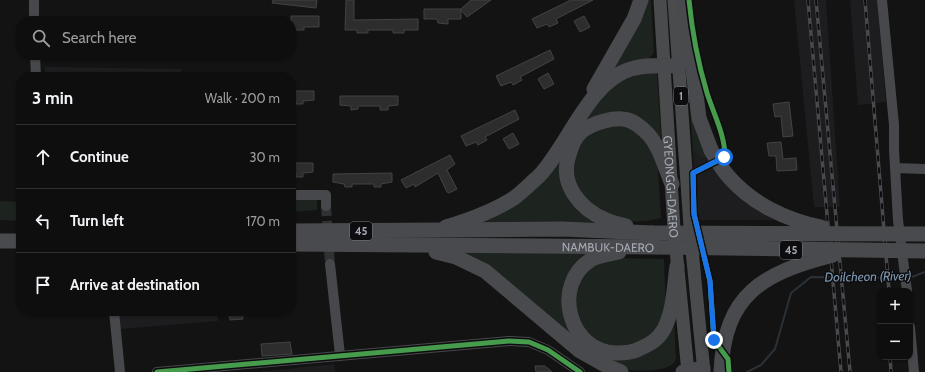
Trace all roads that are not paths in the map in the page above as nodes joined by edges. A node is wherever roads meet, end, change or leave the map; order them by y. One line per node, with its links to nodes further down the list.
1 (34, 0): 7 (street)
2 (641, 0): 11 (highway)
3 (660, 0): 9 (main road, GYEONGGI-DAERO / 1)
4 (674, 0): 9 (main road, GYEONGGI-DAERO / 1)
5 (684, 0): 22 (highway, bridge)
6 (882, 0): 12 (street)
7 (34, 16)
8 (35, 60): 10 (street)
9 (672, 66): 11 (highway); 14 (main road, GYEONGGI-DAERO / 1); 38 (main road, GYEONGGI-DAERO / 1)
10 (36, 72)
11 (573, 127): 20 (highway)
12 (895, 168): 13 (street); 33 (street)
13 (925, 169)
14 (672, 184): 21 (highway); 32 (main road, GYEONGGI-DAERO / 1)
15 (296, 195): 16 (street)
16 (326, 206)
17 (0, 231): 18 (highway)
18 (16, 231)
19 (296, 231): 20 (highway, NAMBUK-DAERO / 45)
20 (432, 231): 21 (highway, NAMBUK-DAERO / 45)
21 (652, 233): 22 (highway, NAMBUK-DAERO / 45, bridge)
22 (852, 233): 23 (highway, NAMBUK-DAERO / 45, bridge)
23 (925, 234)
24 (0, 241): 25 (highway)
25 (16, 241)
26 (296, 244): 27 (highway, NAMBUK-DAERO / 45)
27 (409, 246): 28 (highway, NAMBUK-DAERO / 45); 35 (highway)
28 (657, 247): 30 (highway, NAMBUK-DAERO / 45, bridge); 32 (highway)
29 (925, 250): 30 (highway, NAMBUK-DAERO / 45, bridge)
30 (852, 251): 46 (highway, bridge)
31 (330, 264): 36 (street)
32 (677, 266): 45 (main road, GYEONGGI-DAERO / 1)
33 (907, 288)
34 (114, 316): 39 (street)
35 (580, 351): 42 (highway); 43 (highway)
36 (340, 355): 40 (street); 41 (street)
37 (913, 360): 47 (street)
38 (704, 370): 45 (highway)
39 (120, 372)
40 (157, 372)
41 (580, 372)
42 (600, 372)
43 (622, 372)
44 (683, 372): 45 (highway)
45 (688, 372)
46 (721, 372)
47 (914, 372)

